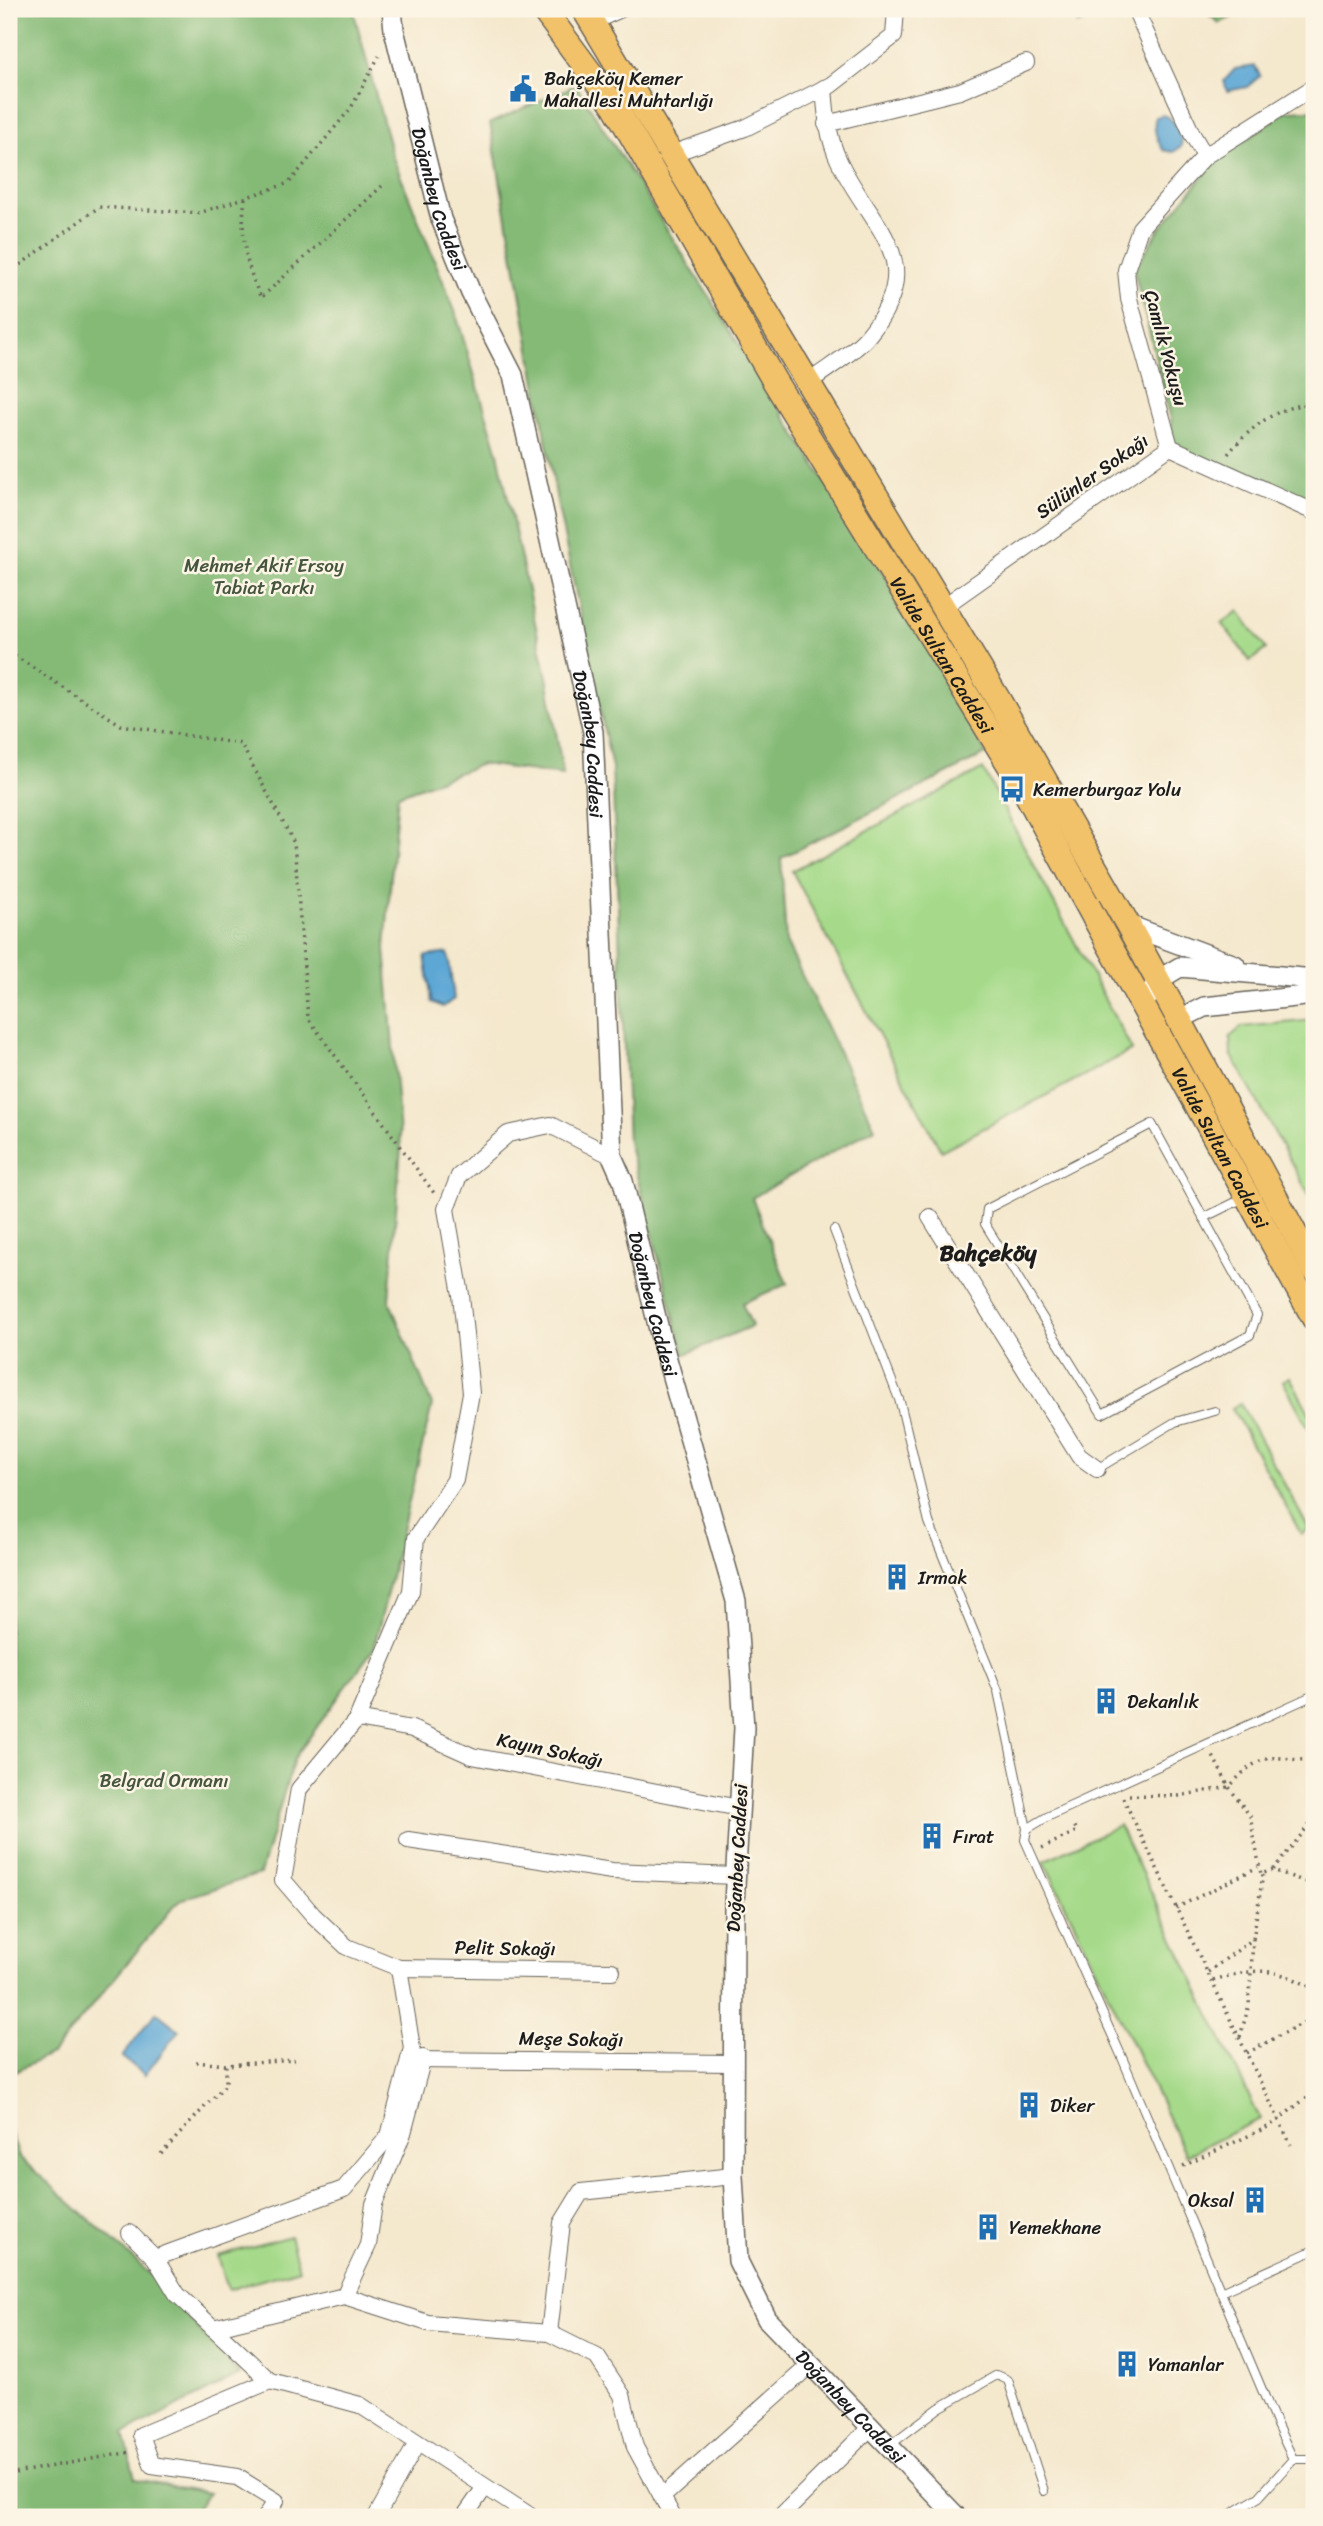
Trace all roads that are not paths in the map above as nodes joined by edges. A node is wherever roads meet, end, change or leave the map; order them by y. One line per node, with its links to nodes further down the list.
1 (392, 9): 8 (street, Doğanbey Caddesi)
2 (404, 9): 8 (street)
3 (543, 9): 24 (main road, Valide Sultan Caddesi)
4 (621, 9): 7 (street)
5 (895, 9): 11 (street)
6 (1135, 9): 14 (street)
7 (588, 15): 13 (main road, Valide Sultan Caddesi)
8 (394, 30): 26 (street, Doğanbey Caddesi)
9 (1026, 63): 12 (street)
10 (1314, 86): 14 (street, Çamlık Yokuşu)
11 (824, 89): 12 (street); 13 (street)
12 (827, 124): 15 (street)
13 (671, 154): 15 (main road, Valide Sultan Caddesi)
14 (1206, 156): 16 (street, Çamlık Yokuşu)
15 (808, 383): 18 (main road, Valide Sultan Caddesi)
16 (1170, 447): 17 (street, Sülünler Sokağı); 18 (street, Sülünler Sokağı)
17 (1314, 512)
18 (943, 607): 19 (main road, Valide Sultan Caddesi)
19 (1128, 925): 20 (street); 22 (main road, Valide Sultan Caddesi)
20 (1252, 971): 21 (street); 22 (street)
21 (1314, 979)
22 (1158, 980): 24 (street); 25 (main road, Valide Sultan Caddesi)
23 (1314, 995): 25 (street)
24 (1143, 1005): 27 (main road, Valide Sultan Caddesi)
25 (1178, 1020): 31 (main road, Valide Sultan Caddesi)
26 (612, 1156): 36 (street); 37 (street, Doğanbey Caddesi)
27 (1247, 1196): 29 (lane); 32 (main road, Valide Sultan Caddesi)
28 (930, 1217): 34 (street)
29 (1203, 1218): 29 (lane)
30 (834, 1230): 38 (lane)
31 (1314, 1269)
32 (1314, 1318)
33 (1215, 1411): 34 (lane)
34 (1097, 1469)
35 (1314, 1695): 38 (lane)
36 (357, 1719): 37 (street, Kayın Sokağı); 41 (street)
37 (739, 1808): 40 (street, Doğanbey Caddesi)
38 (1027, 1829): 49 (lane)
39 (408, 1840): 40 (street)
40 (735, 1876): 44 (street, Doğanbey Caddesi)
41 (398, 1968): 42 (street, Pelit Sokağı); 43 (street)
42 (612, 1971)
43 (416, 2059): 44 (street, Meşe Sokağı); 48 (street); 50 (street)
44 (733, 2063): 45 (street, Doğanbey Caddesi)
45 (733, 2176): 52 (street); 53 (street, Doğanbey Caddesi)
46 (130, 2233): 48 (street)
47 (1314, 2250): 49 (lane)
48 (155, 2258): 51 (street)
49 (1223, 2291): 58 (lane)
50 (344, 2296): 51 (street); 52 (street)
51 (213, 2328): 54 (street)
52 (549, 2333): 62 (street)
53 (810, 2365): 55 (street, Doğanbey Caddesi); 62 (street)
54 (270, 2381): 56 (street); 64 (street)
55 (870, 2428): 57 (street, Doğanbey Caddesi); 68 (street)
56 (417, 2443): 60 (street); 65 (street)
57 (888, 2447): 61 (lane); 69 (street, Doğanbey Caddesi)
58 (1293, 2459): 59 (lane); 70 (lane)
59 (1314, 2459)
60 (485, 2487): 63 (street); 66 (street)
61 (1044, 2491)
62 (662, 2497): 67 (street)
63 (528, 2516)
64 (266, 2517)
65 (376, 2517)
66 (464, 2517)
67 (673, 2517)
68 (780, 2517)
69 (957, 2517)
70 (1226, 2517)

